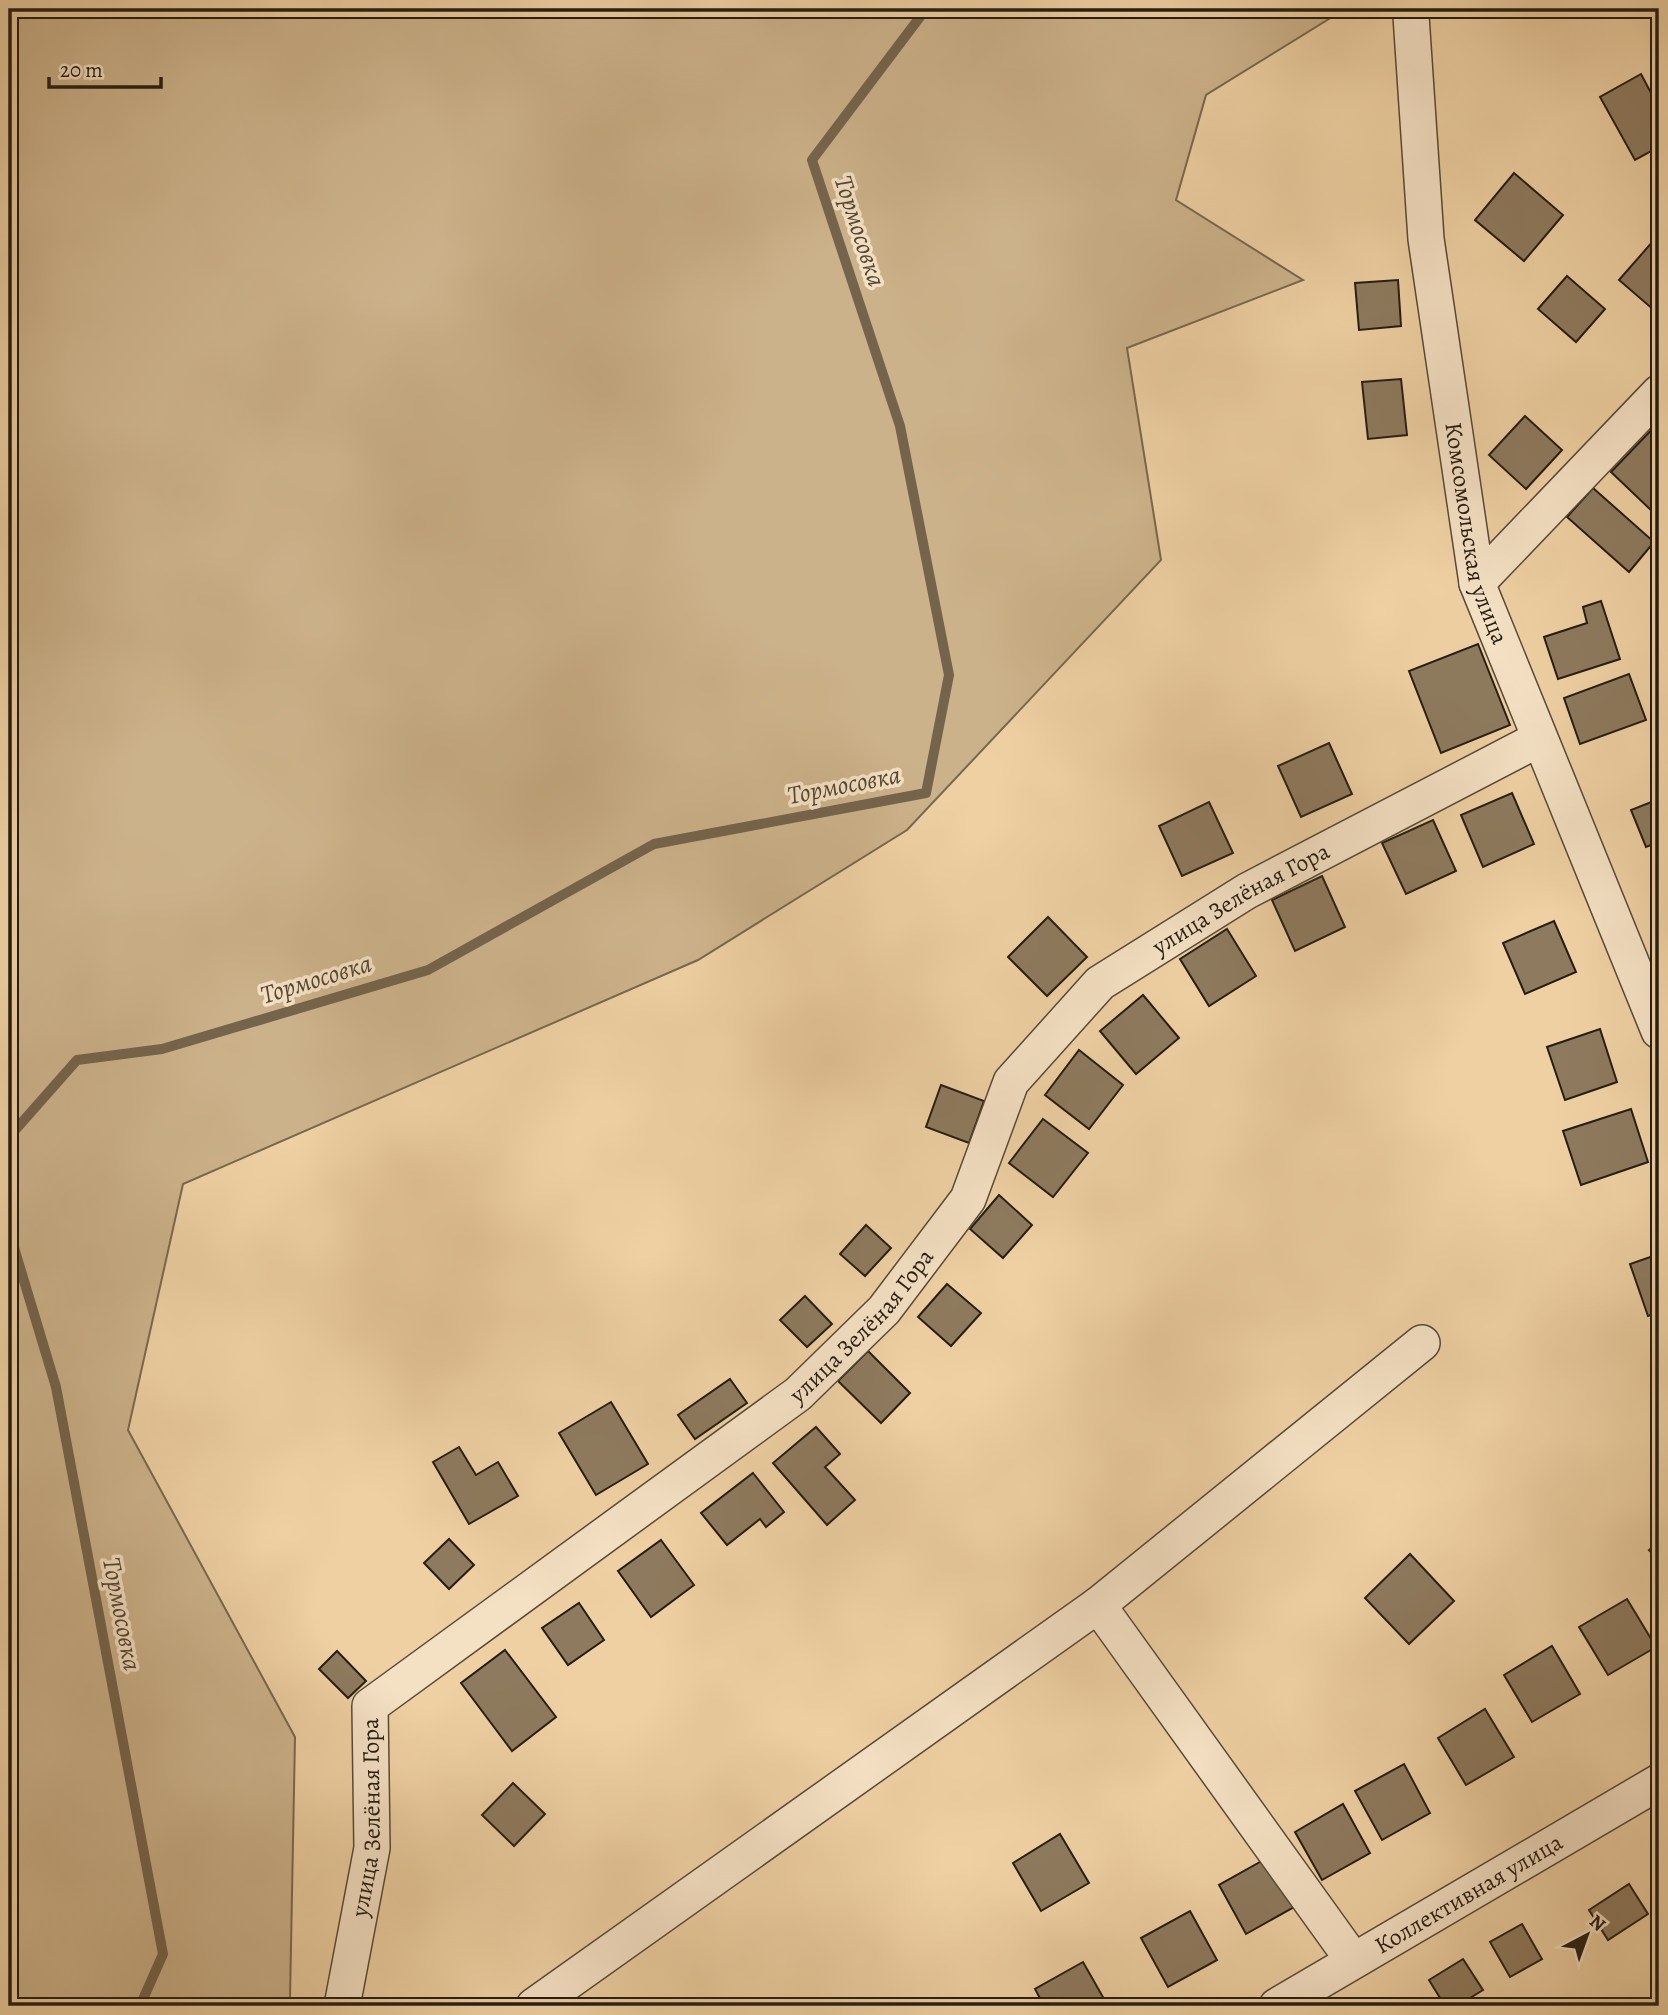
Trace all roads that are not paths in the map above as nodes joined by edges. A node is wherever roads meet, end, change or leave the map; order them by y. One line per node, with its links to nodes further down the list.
1 (1414, 9): 3 (street, Комсомольская улица)
2 (1659, 393): 3 (street)
3 (1477, 583): 4 (street, Комсомольская улица)
4 (1539, 739): 5 (street, Комсомольская улица); 10 (street, улица Зелёная Гора)
5 (1659, 1031)
6 (1422, 1343): 7 (street)
7 (1098, 1605): 9 (street); 11 (street)
8 (1659, 1782): 9 (street, Коллективная улица)
9 (1353, 1960): 12 (street, Коллективная улица)
10 (342, 2006)
11 (534, 2006)
12 (1277, 2006)

